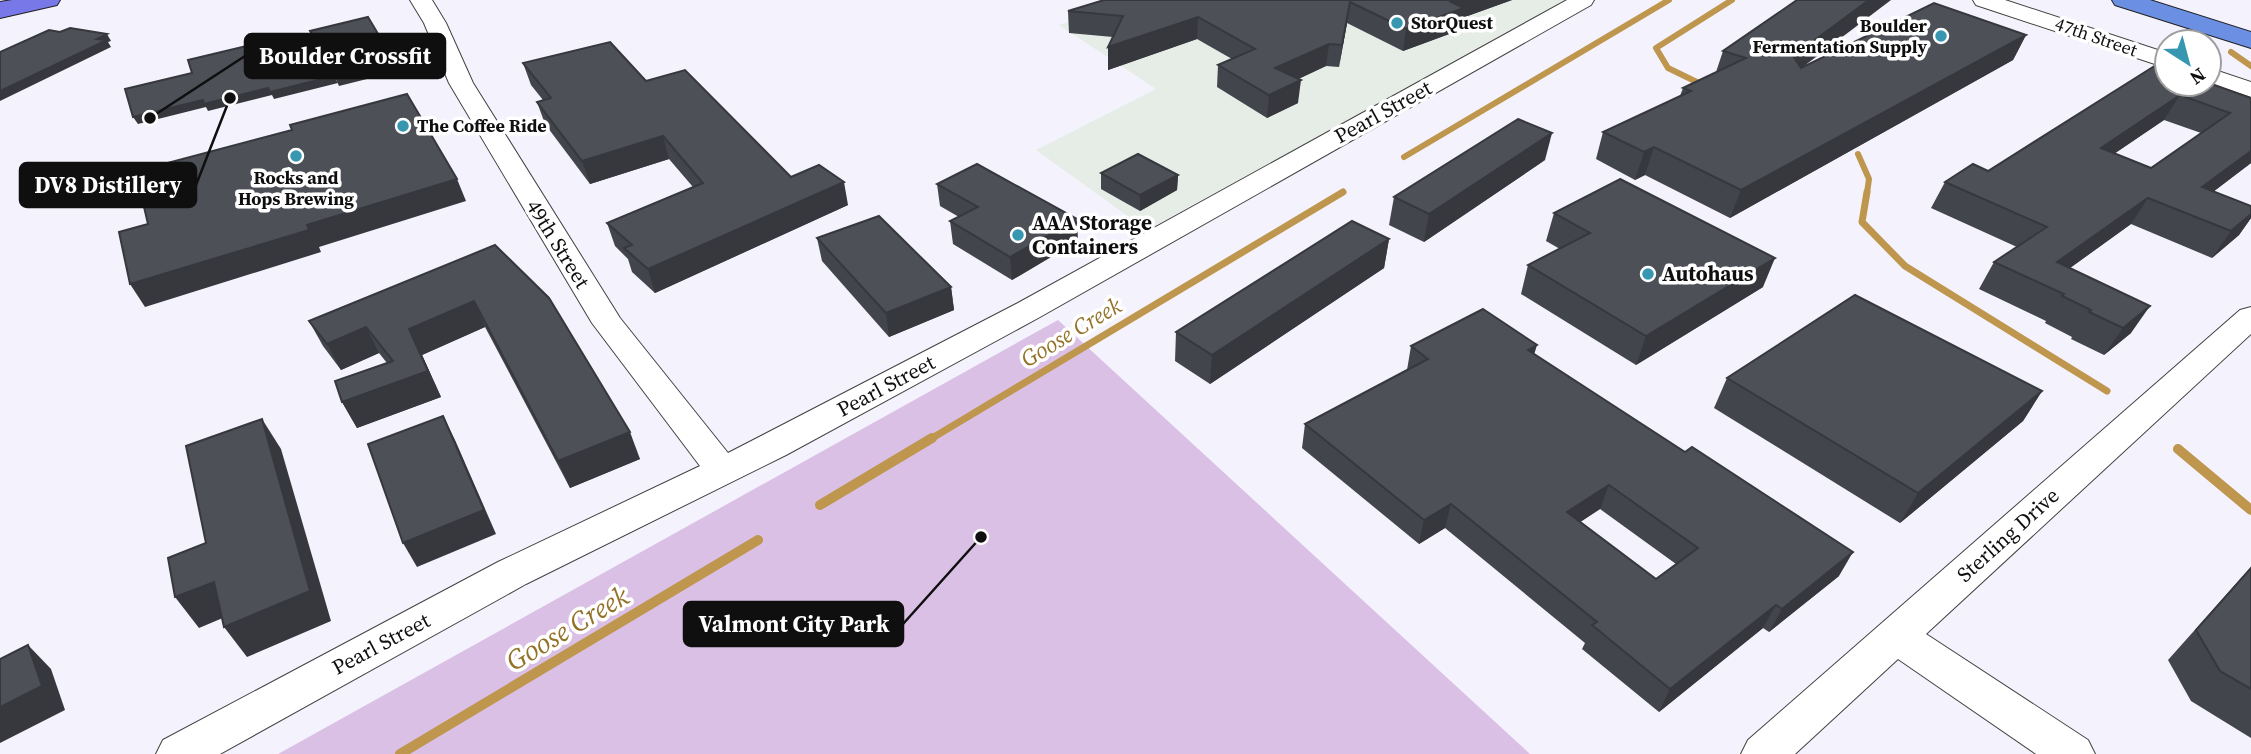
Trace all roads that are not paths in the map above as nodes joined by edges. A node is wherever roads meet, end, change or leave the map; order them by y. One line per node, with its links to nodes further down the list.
1 (421, 0): 14 (street, 49th Street)
2 (1583, 0): 14 (street, Pearl Street)
3 (1984, 0): 10 (street, 47th Street)
4 (2124, 0): 9 (highway)
5 (2176, 0): 8 (highway)
6 (40, 2): 7 (main road)
7 (0, 10)
8 (2251, 23)
9 (2251, 40)
10 (2153, 56)
11 (2223, 80): 12 (street)
12 (2251, 90)
13 (2251, 317): 15 (street, Sterling Drive)
14 (722, 470): 16 (street, Pearl Street)
15 (1897, 636): 17 (street, Sterling Drive); 18 (street)
16 (179, 754)
17 (1764, 754)
18 (2072, 754)

